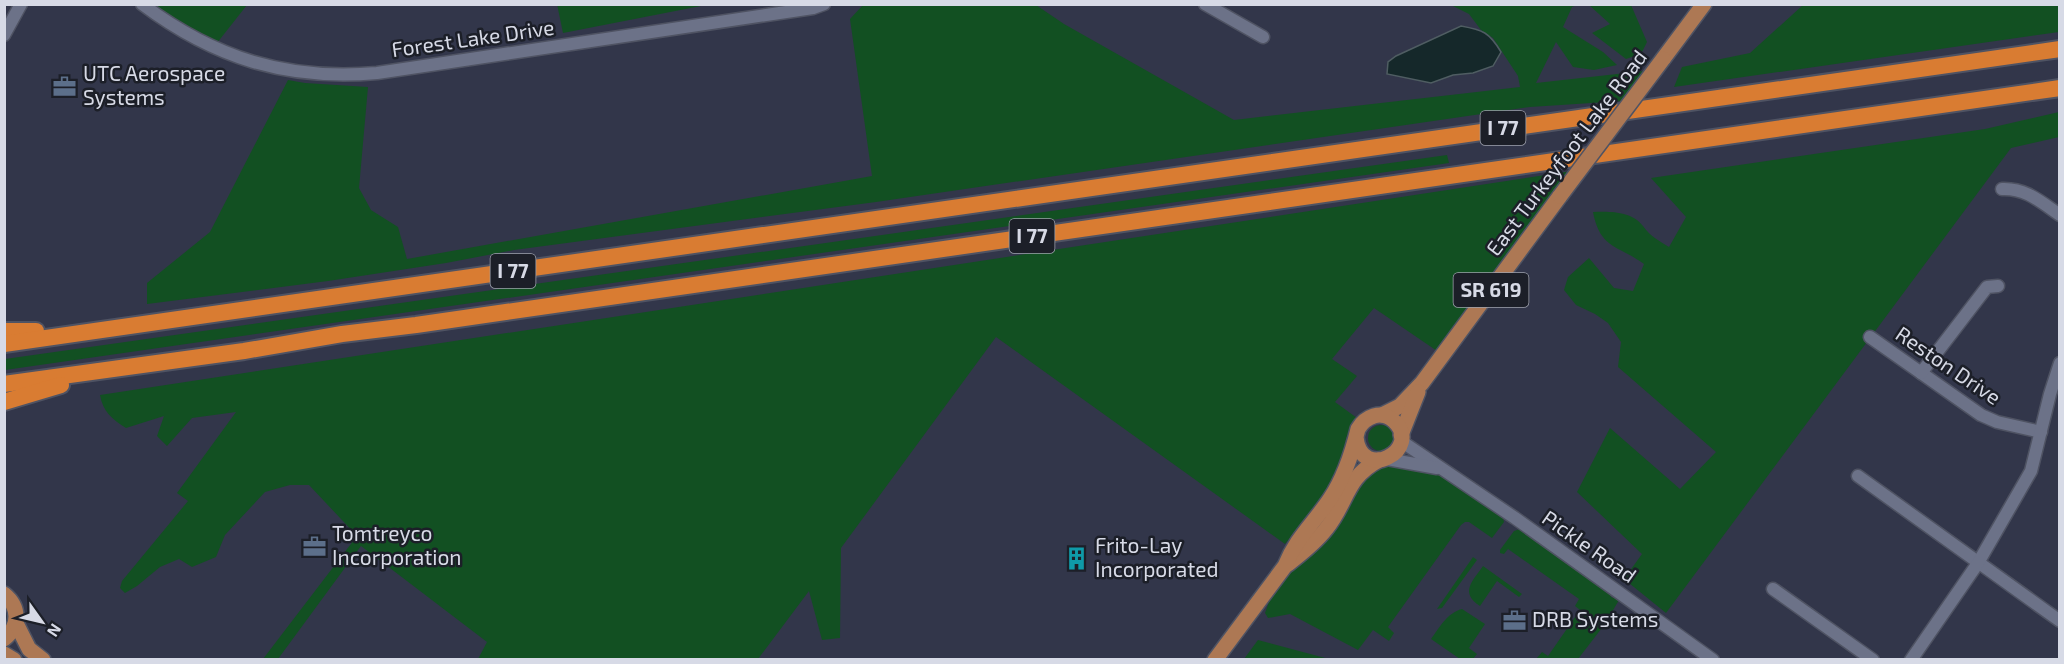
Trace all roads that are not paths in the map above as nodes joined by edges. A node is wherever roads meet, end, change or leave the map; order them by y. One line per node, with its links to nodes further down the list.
1 (21, 4): 6 (street)
2 (142, 4): 3 (street, Forest Lake Drive)
3 (824, 4)
4 (1205, 4): 7 (street)
5 (1704, 4): 20 (main road, East Turkeyfoot Lake Road / SR 619, bridge)
6 (4, 35)
7 (1263, 36)
8 (2060, 49): 14 (highway, I 77)
9 (2060, 88): 18 (highway, I 77)
10 (2002, 189): 11 (street)
11 (2060, 215)
12 (1998, 286): 19 (street)
13 (4, 331): 14 (highway)
14 (78, 333): 16 (highway, I 77)
15 (1870, 337): 19 (street, Reston Drive)
16 (4, 344)
17 (2060, 363): 24 (street)
18 (119, 370): 21 (highway, I 77); 22 (highway)
19 (1921, 373): 24 (street, Reston Drive)
20 (1422, 383): 23 (main road, East Turkeyfoot Lake Road); 26 (main road, East Turkeyfoot Lake Road)
21 (4, 384)
22 (4, 402)
23 (1382, 415): 25 (main road); 26 (main road)
24 (2041, 432): 30 (street)
25 (1356, 437): 27 (main road); 31 (main road)
26 (1401, 438): 27 (main road); 28 (street, Pickle Road)
27 (1383, 460): 28 (street, Pickle Road); 31 (main road)
28 (1441, 468): 41 (street, Pickle Road)
29 (1858, 476): 30 (street)
30 (1978, 563): 34 (street); 43 (street)
31 (1285, 566): 40 (main road)
32 (1773, 589): 42 (street)
33 (4, 594): 35 (main road)
34 (2060, 621)
35 (16, 623): 36 (main road); 39 (main road)
36 (4, 639)
37 (4, 654): 38 (main road)
38 (14, 660)
39 (43, 660)
40 (1215, 660)
41 (1713, 660)
42 (1873, 660)
43 (1911, 660)

